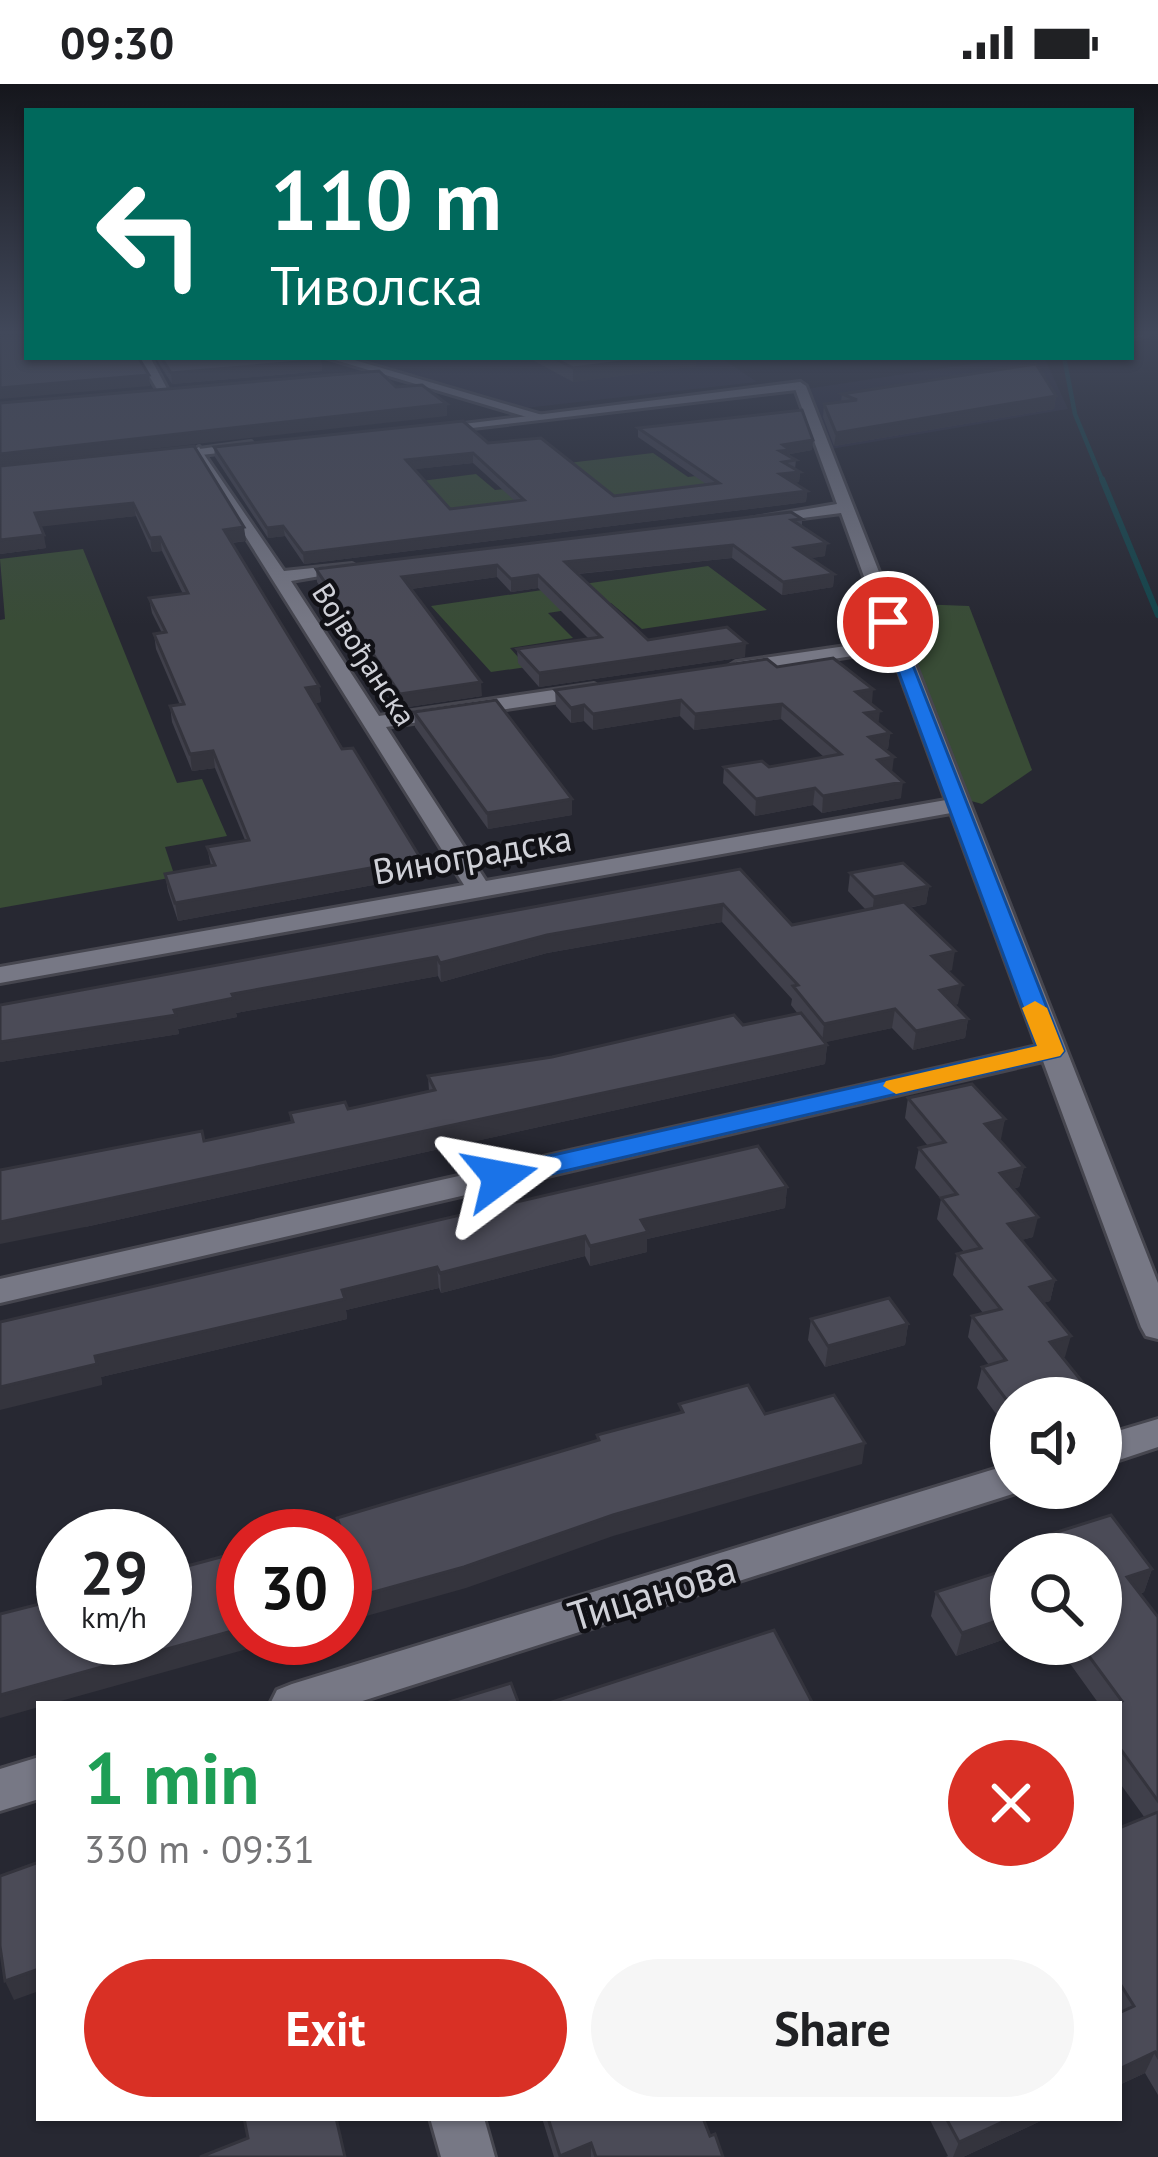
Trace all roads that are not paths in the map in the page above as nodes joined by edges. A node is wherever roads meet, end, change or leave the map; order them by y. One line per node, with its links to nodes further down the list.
1 (817, 432): 5 (street)
2 (274, 444): 3 (street)
3 (199, 452): 4 (street); 8 (street, Војвођанска)
4 (133, 458)
5 (845, 508): 6 (street); 9 (street)
6 (742, 521)
7 (373, 566): 8 (street)
8 (280, 577): 12 (street, Војвођанска)
9 (896, 644): 10 (street); 13 (street)
10 (713, 672)
11 (622, 686): 12 (street)
12 (374, 723): 14 (street, Војвођанска)
13 (956, 805): 14 (street, Виноградска); 16 (street)
14 (478, 889): 15 (street, Виноградска)
15 (0, 975)
16 (1051, 1051): 17 (street); 18 (street)
17 (0, 1291)
18 (1158, 1327)
19 (1158, 1432): 20 (street)
20 (1122, 1443)
21 (990, 1486): 22 (street, Тицанова)
22 (340, 1697)
23 (36, 1779): 24 (street)
24 (0, 1790)
25 (458, 2121): 26 (street)
26 (468, 2157)

